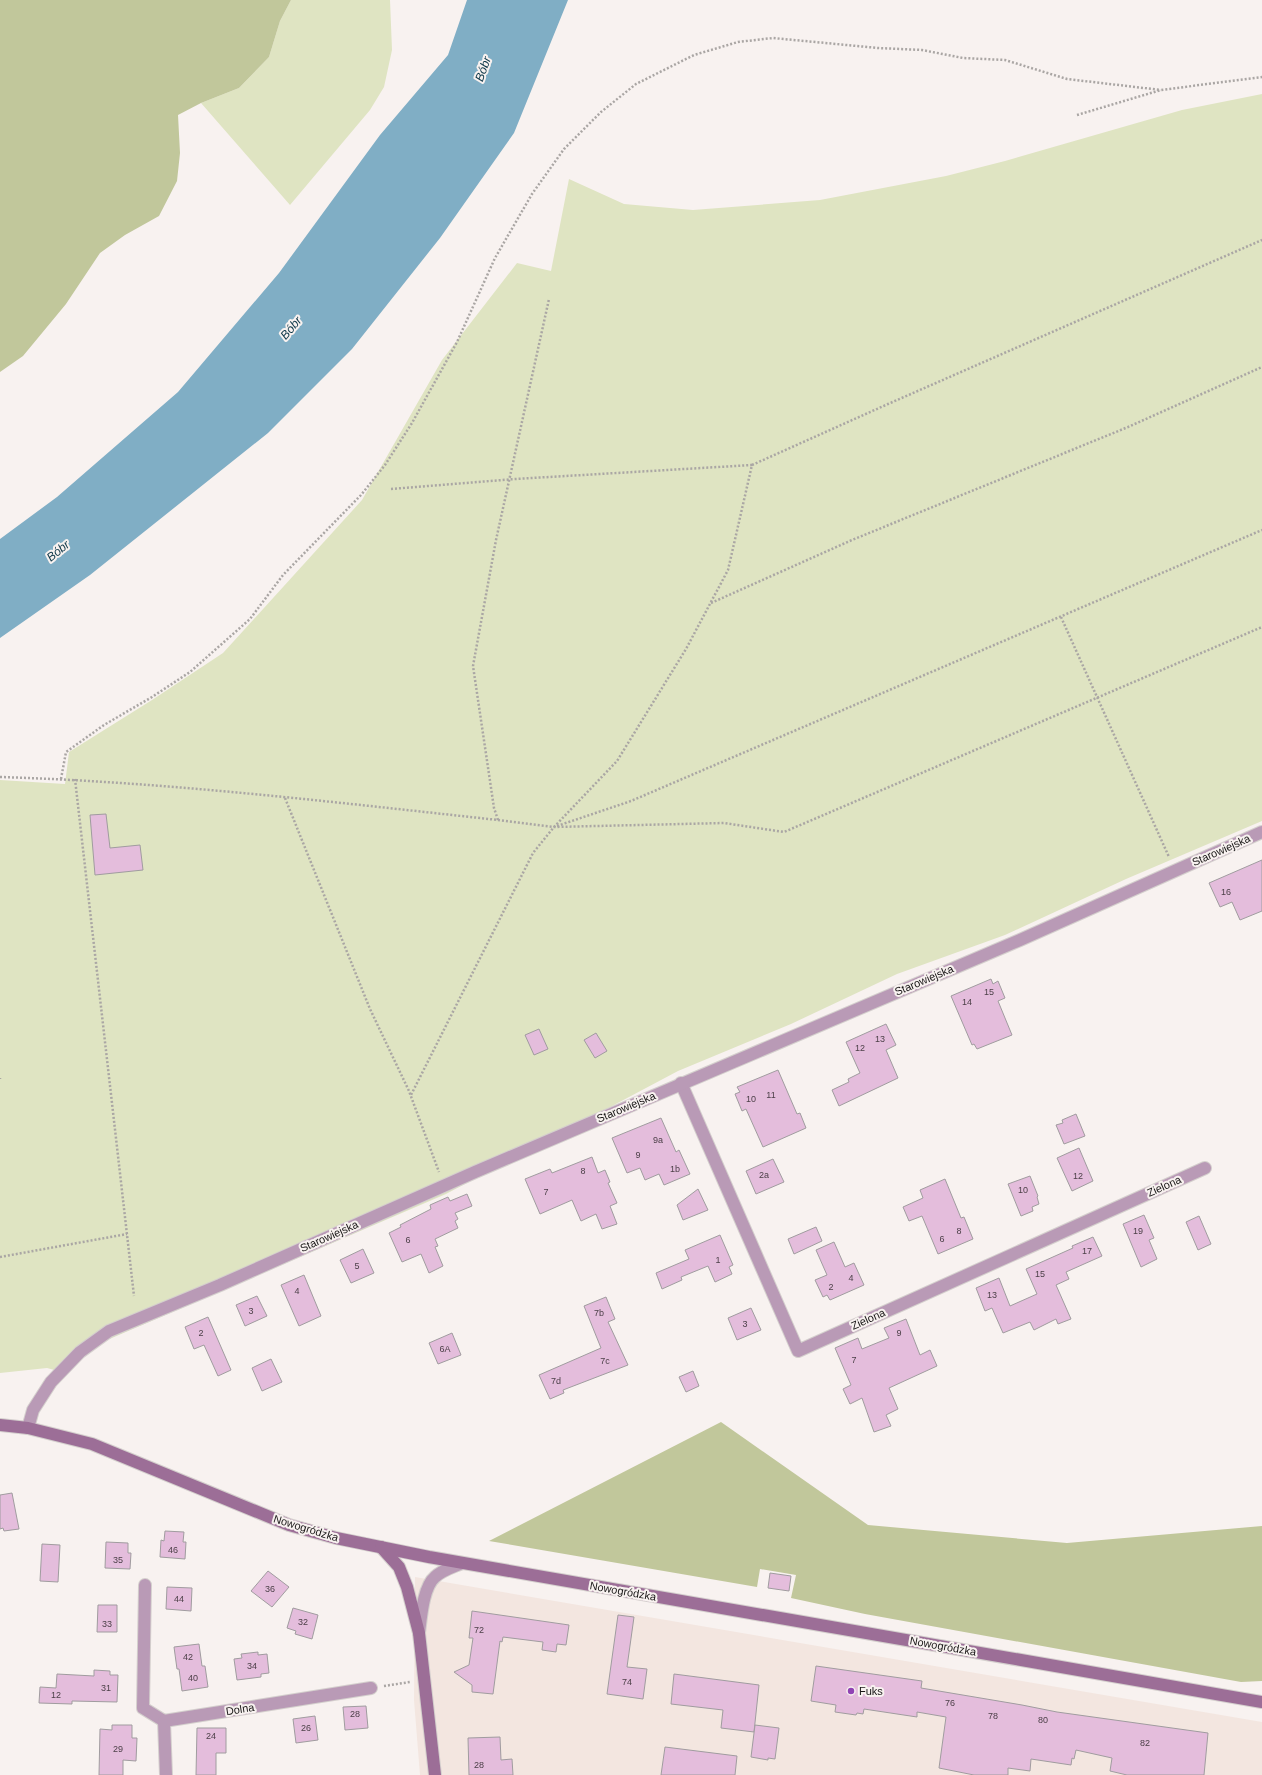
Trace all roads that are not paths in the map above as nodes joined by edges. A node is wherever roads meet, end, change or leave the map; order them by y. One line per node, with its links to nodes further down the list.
1 (1262, 832): 2 (street, Starowiejska)
2 (681, 1083): 3 (street, Zielona); 5 (street, Starowiejska)
3 (1205, 1168)
4 (0, 1425): 5 (main road, Nowogródzka)
5 (28, 1428): 6 (main road, Nowogródzka)
6 (381, 1547): 7 (main road, Nowogródzka); 9 (main road)
7 (462, 1563): 9 (street); 11 (main road, Nowogródzka)
8 (145, 1584): 12 (street)
9 (419, 1633): 14 (main road)
10 (371, 1688): 12 (street, Dolna)
11 (1262, 1702)
12 (164, 1721): 13 (street)
13 (166, 1775)
14 (434, 1775)

